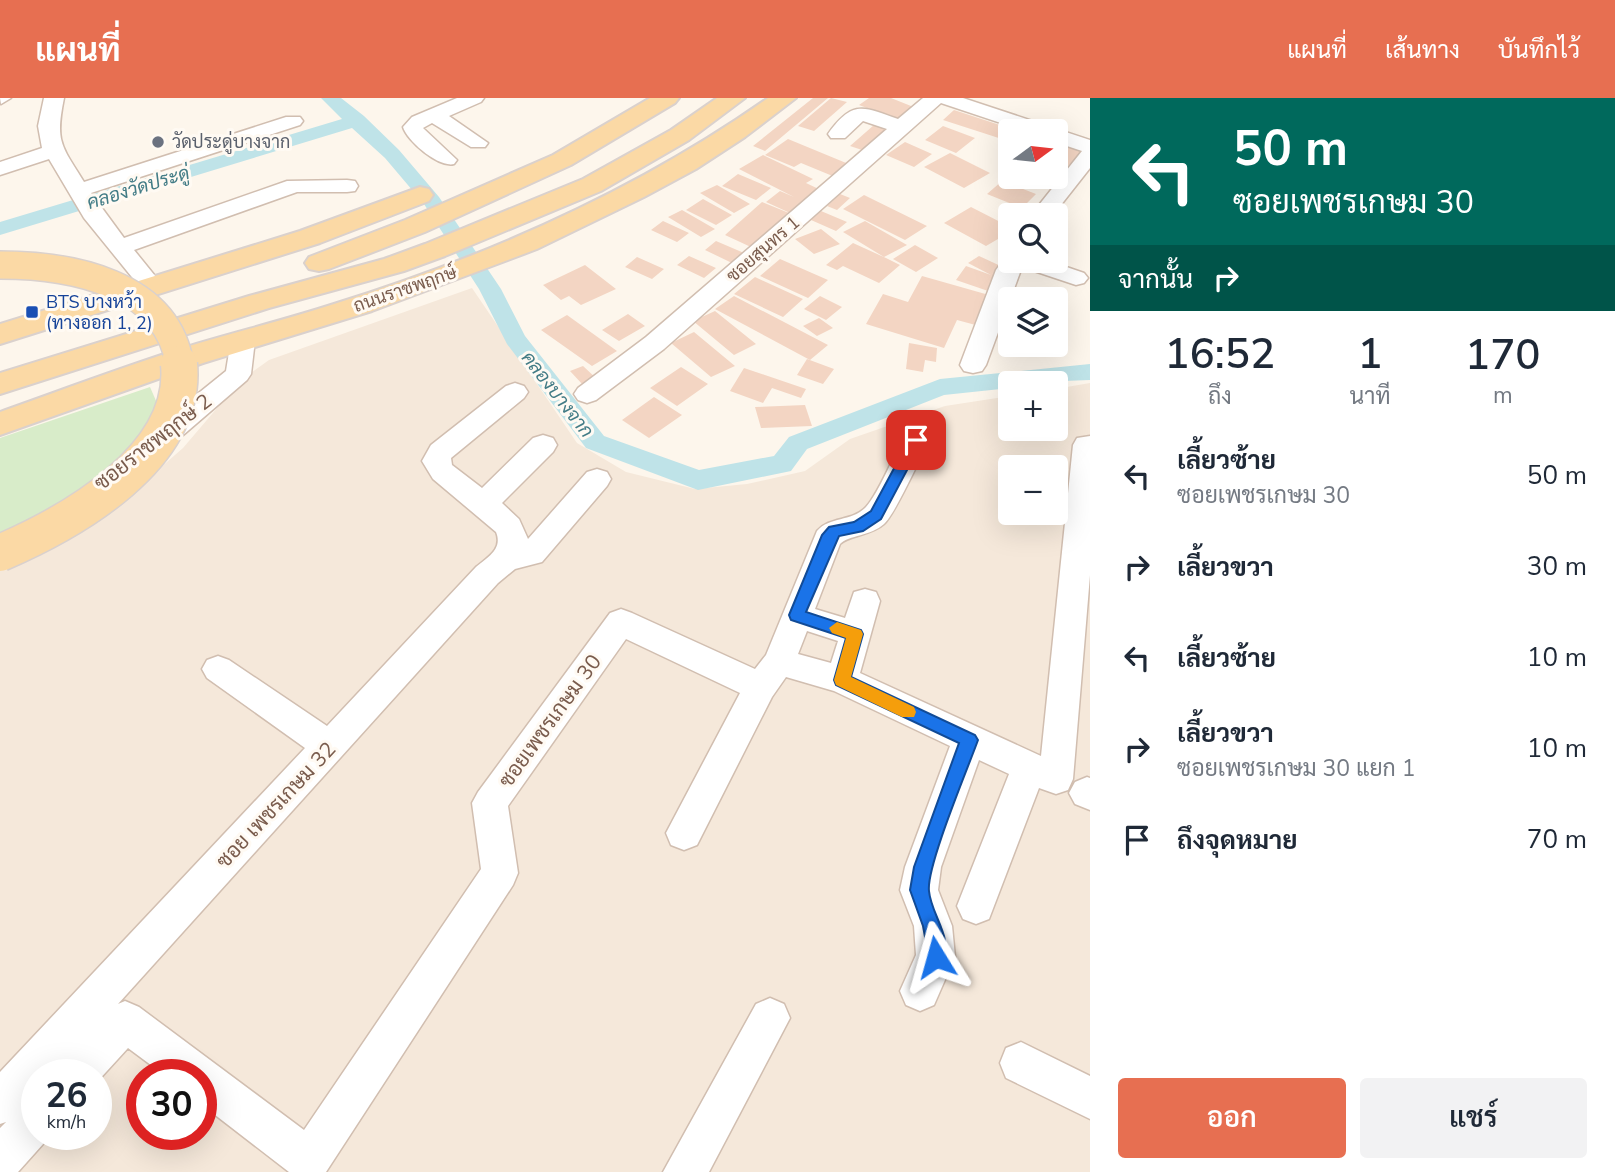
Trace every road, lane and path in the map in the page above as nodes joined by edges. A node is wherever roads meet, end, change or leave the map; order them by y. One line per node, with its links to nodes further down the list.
1 (54, 98): 18 (street)
2 (474, 98): 9 (street)
3 (627, 98): 13 (main road)
4 (667, 98): 25 (main road)
5 (733, 98): 27 (main road, ถนนราชพฤกษ์)
6 (784, 98): 35 (main road, ถนนราชพฤกษ์)
7 (935, 98): 12 (street, ซอยสุนทร 1)
8 (944, 98): 10 (street)
9 (434, 115): 16 (street); 21 (street)
10 (1008, 119)
11 (293, 121): 23 (street)
12 (901, 127): 14 (street); 40 (street, ซอยสุนทร 1)
13 (562, 132)
14 (838, 134)
15 (1068, 139): 17 (street)
16 (478, 142)
17 (1090, 147)
18 (54, 151): 20 (street); 23 (street)
19 (1090, 154): 24 (street)
20 (0, 169)
21 (453, 173): 25 (main road)
22 (347, 186): 26 (street)
23 (83, 200): 26 (street)
24 (1051, 203)
25 (406, 215): 33 (main road); 36 (main road)
26 (119, 247): 33 (street)
27 (394, 265): 38 (main road, ถนนราชพฤกษ์); 41 (main road)
28 (14, 270): 31 (street); 50 (main road, bridge)
29 (1007, 273): 37 (street)
30 (1062, 273): 32 (street)
31 (0, 274)
32 (1076, 278)
33 (152, 287): 34 (main road)
34 (0, 334)
35 (231, 344): 42 (main road); 43 (main road, ถนนราชพฤกษ์); 49 (street, ซอยราชพฤกษ์ 2)
36 (0, 365)
37 (973, 365)
38 (0, 384)
39 (515, 392): 48 (street)
40 (587, 394)
41 (0, 402)
42 (0, 408)
43 (0, 424)
44 (916, 440): 53 (street)
45 (543, 445): 48 (street)
46 (1087, 445): 60 (street)
47 (597, 480): 51 (street)
48 (484, 503): 51 (street)
49 (0, 545)
50 (0, 553)
51 (509, 555): 59 (street, ซอย เพชรเกษม 32)
52 (865, 601): 54 (street)
53 (797, 615): 54 (street); 56 (street)
54 (855, 634): 57 (street)
55 (218, 669): 59 (street)
56 (769, 675): 57 (street, ซอยเพชรเกษม 30); 61 (street); 68 (street, ซอยเพชรเกษม 30)
57 (842, 680): 58 (street, ซอยเพชรเกษม 30)
58 (969, 740): 60 (street, ซอยเพชรเกษม 30); 63 (street)
59 (329, 746): 69 (street, ซอย เพชรเกษม 32)
60 (1066, 783): 62 (street)
61 (684, 833)
62 (976, 906)
63 (920, 991)
64 (770, 1018): 72 (street)
65 (91, 1059): 66 (street)
66 (176, 1059)
67 (1021, 1063): 70 (street)
68 (217, 1090)
69 (14, 1092): 71 (street)
70 (1090, 1098)
71 (0, 1160)
72 (685, 1172)

